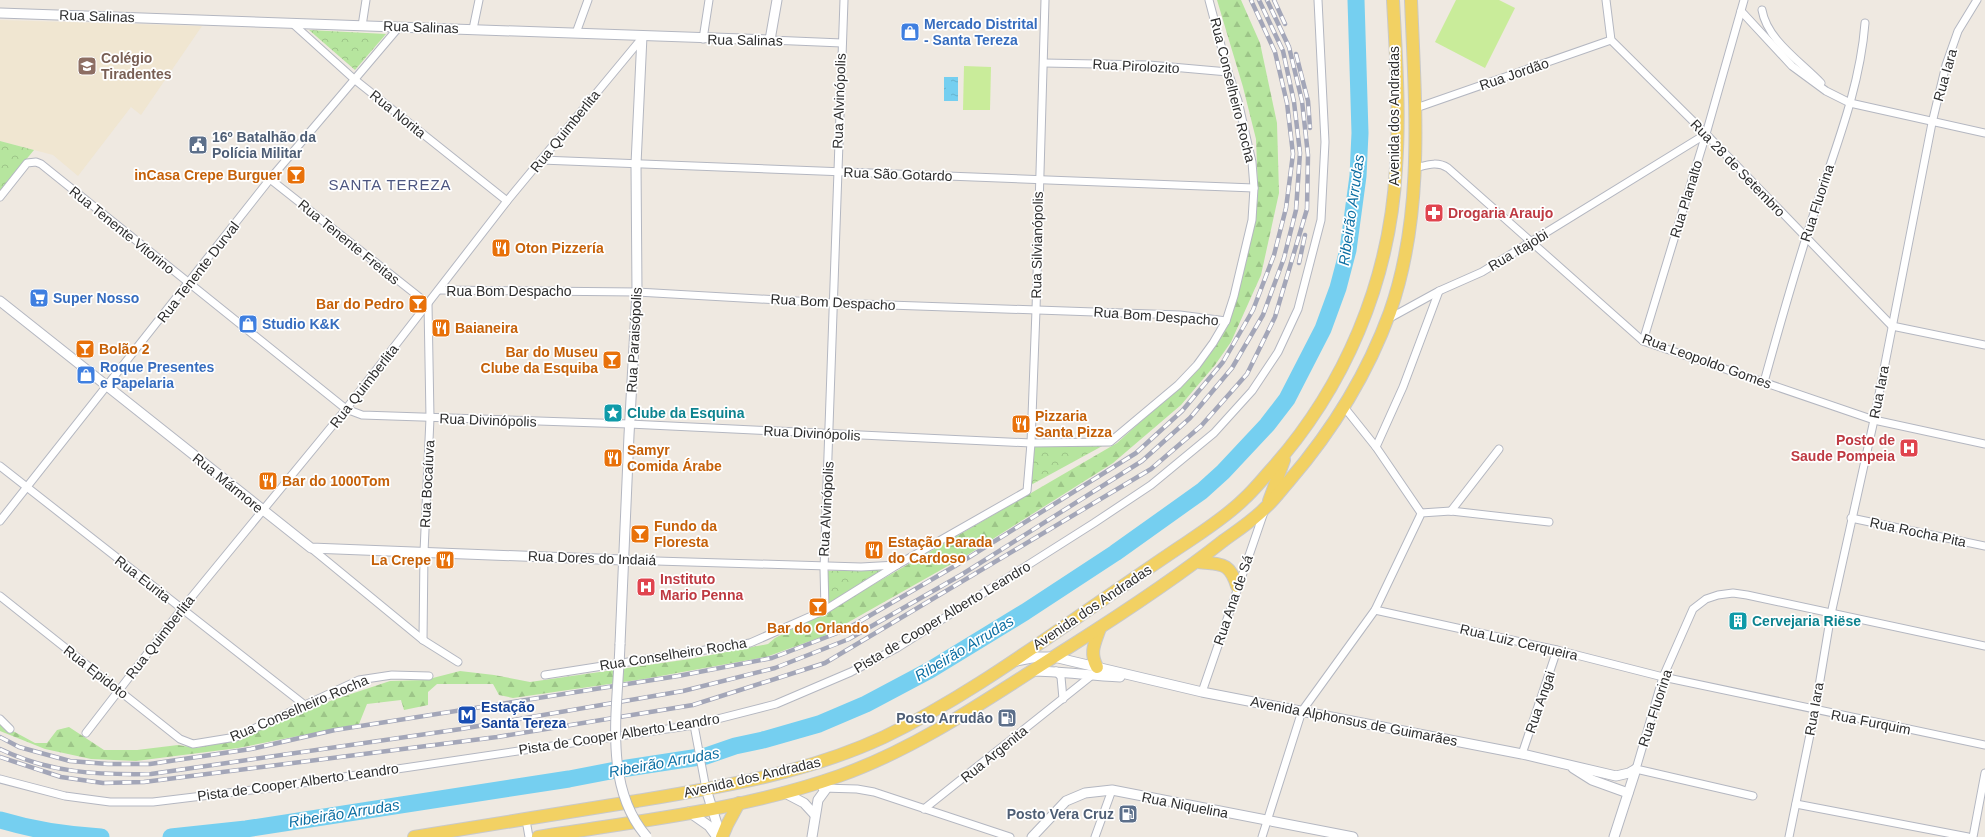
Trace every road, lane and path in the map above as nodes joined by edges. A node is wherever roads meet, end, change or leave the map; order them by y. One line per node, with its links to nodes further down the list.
1 (366, 0): 20 (street)
2 (479, 0): 22 (street)
3 (588, 0): 23 (street)
4 (709, 0): 25 (street)
5 (777, 0): 26 (street)
6 (844, 0): 28 (street, Rua Alvinópolis)
7 (1045, 0): 29 (street, Rua Silvianópolis)
8 (1209, 0): 30 (street, Rua Conselheiro Rocha)
9 (1318, 0): 120 (street, Pista de Cooper Alberto Leandro)
10 (1393, 0): 34 (main road, Avenida dos Andradas)
11 (1411, 0): 35 (main road, Avenida dos Andradas)
12 (1606, 0): 27 (street)
13 (1744, 0): 16 (street, Rua Planalto)
14 (1977, 0): 36 (street, Rua Iara)
15 (1762, 10): 32 (street)
16 (1742, 11): 32 (street); 38 (street, Rua Planalto)
17 (0, 13): 18 (street, Rua Salinas)
18 (292, 23): 20 (street, Rua Salinas); 31 (street, Rua Norita)
19 (1865, 23): 33 (street, Rua Fluorina)
20 (362, 26): 21 (street, Rua Salinas)
21 (399, 27): 22 (street, Rua Salinas); 31 (street, Rua Tenente Durval)
22 (473, 29): 23 (street, Rua Salinas)
23 (576, 33): 24 (street, Rua Salinas)
24 (642, 37): 25 (street, Rua Salinas); 39 (street, Rua Quimberlita); 40 (street, Rua Paraisópolis)
25 (703, 39): 26 (street, Rua Salinas)
26 (770, 40): 28 (street, Rua Salinas)
27 (1611, 40): 35 (street, Rua Jordão); 38 (street, Rua 28 de Setembro)
28 (842, 43): 42 (street, Rua Alvinópolis)
29 (1044, 63): 30 (street, Rua Pirolozito); 44 (street, Rua Silvianópolis)
30 (1228, 72): 45 (street, Rua Conselheiro Rocha)
31 (354, 79): 43 (street, Rua Tenente Durval); 47 (street, Rua Norita)
32 (1826, 91): 33 (street)
33 (1850, 103): 36 (street); 48 (street, Rua Fluorina)
34 (1397, 107): 35 (main road); 76 (main road, Avenida dos Andradas)
35 (1416, 108): 41 (main road, Avenida dos Andradas)
36 (1932, 123): 37 (street); 60 (street, Rua Iara)
37 (1985, 133)
38 (1706, 134): 48 (street, Rua 28 de Setembro); 49 (street, Rua Itajobi); 61 (street, Rua Planalto)
39 (541, 160): 40 (street, Rua São Gotardo); 47 (street, Rua Quimberlita)
40 (636, 164): 42 (street, Rua São Gotardo); 53 (street, Rua Paraisópolis)
41 (1415, 168): 49 (street, Rua Leopoldo Gomes); 58 (main road, Avenida dos Andradas)
42 (837, 172): 44 (street, Rua São Gotardo); 55 (street, Rua Alvinópolis)
43 (270, 179): 50 (street, Rua Tenente Durval); 56 (street, Rua Tenente Freitas)
44 (1038, 179): 45 (street, Rua São Gotardo); 57 (street, Rua Silvianópolis)
45 (1254, 188): 59 (street, Rua Conselheiro Rocha)
46 (0, 197): 50 (street, Rua Tenente Vitorino)
47 (507, 201): 51 (street, Rua Quimberlita)
48 (1806, 237): 60 (street, Rua 28 de Setembro); 63 (street, Rua Fluorina)
49 (1531, 243): 52 (street, Rua Itajobi); 61 (street, Rua Leopoldo Gomes)
50 (189, 284): 64 (street, Rua Tenente Durval); 66 (street, Rua Tenente Vitorino)
51 (439, 290): 53 (street, Rua Bom Despacho); 56 (street, Rua Quimberlita)
52 (1439, 291): 58 (street, Rua Itajobi); 74 (street)
53 (637, 292): 55 (street, Rua Bom Despacho); 69 (street, Rua Paraisópolis)
54 (0, 301): 64 (street, Rua Mármore)
55 (832, 303): 57 (street, Rua Bom Despacho); 70 (street, Rua Alvinópolis)
56 (428, 304): 66 (street, Rua Quimberlita); 67 (street, Rua Bocaíuva)
57 (1036, 310): 59 (street, Rua Bom Despacho); 72 (street, Rua Silvianópolis)
58 (1386, 320): 65 (main road, Avenida dos Andradas)
59 (1226, 321): 71 (street, Rua Conselheiro Rocha)
60 (1892, 326): 62 (street); 68 (street, Rua Iara)
61 (1643, 341): 63 (street, Rua Leopoldo Gomes)
62 (1985, 345)
63 (1764, 382): 68 (street, Rua Leopoldo Gomes)
64 (107, 386): 78 (street, Rua Tenente Durval); 82 (street, Rua Mármore)
65 (1344, 408): 74 (street); 80 (main road, Avenida dos Andradas)
66 (346, 409): 67 (street, Rua Divinópolis); 82 (street, Rua Quimberlita)
67 (430, 418): 69 (street, Rua Divinópolis); 89 (street, Rua Bocaíuva)
68 (1874, 420): 73 (street, Rua Leopoldo Gomes); 84 (street, Rua Iara)
69 (629, 424): 70 (street, Rua Divinópolis); 90 (street, Rua Paraisópolis)
70 (830, 434): 72 (street, Rua Divinópolis); 93 (street, Rua Alvinópolis)
71 (1110, 442): 72 (street, Rua Divinópolis)
72 (1031, 443): 79 (street, Rua Silvianópolis)
73 (1985, 444)
74 (1376, 447): 83 (street)
75 (1499, 449): 81 (street)
76 (1286, 453): 80 (main road); 106 (main road, Avenida dos Andradas)
77 (0, 466): 78 (street, Rua Eurita)
78 (27, 488): 85 (street, Rua Tenente Durval); 96 (street, Rua Eurita)
79 (1027, 491): 92 (street, Rua Conselheiro Rocha)
80 (1266, 508): 91 (main road, Avenida dos Andradas); 94 (street, Rua Ana de Sá)
81 (1452, 511): 83 (street); 86 (street)
82 (264, 512): 88 (street, Rua Mármore); 96 (street, Rua Quimberlita)
83 (1421, 513): 98 (street)
84 (1851, 518): 87 (street, Rua Rocha Pita); 99 (street, Rua Iara)
85 (0, 521)
86 (1549, 522)
87 (1985, 546)
88 (311, 548): 89 (street, Rua Dores do Indaiá); 101 (street, Rua Mármore)
89 (424, 552): 90 (street, Rua Dores do Indaiá); 101 (street, Rua Bocaíuva)
90 (623, 560): 93 (street, Rua Dores do Indaiá); 149 (street, Rua Paraisópolis, bridge)
91 (1198, 562): 94 (main road); 100 (main road, Avenida dos Andradas)
92 (897, 565): 93 (street, Rua Dores do Indaiá); 97 (street, Rua Conselheiro Rocha)
93 (824, 566): 97 (street, Rua Alvinópolis)
94 (1237, 586): 114 (street, Rua Ana de Sá)
95 (0, 596): 113 (street, Rua Epidoto)
96 (181, 610): 113 (street, Rua Quimberlita); 116 (street, Rua Eurita)
97 (825, 610): 110 (street, Rua Conselheiro Rocha)
98 (1375, 610): 103 (street, Rua Luiz Cerqueira); 118 (street)
99 (1831, 614): 102 (street); 112 (street, Rua Fluorina); 117 (street, Rua Iara)
100 (1100, 628): 104 (main road, Avenida dos Andradas); 109 (main road)
101 (423, 640): 105 (street, Rua Mármore)
102 (1985, 646)
103 (1557, 650): 112 (street, Rua Luiz Cerqueira); 125 (street, Rua Angai)
104 (1054, 657): 106 (street, Avenida Alphonsus de Guimarães); 107 (main road, Avenida dos Andradas); 109 (street, Avenida Alphonsus de Guimarães)
105 (458, 662)
106 (1012, 662): 132 (main road, Avenida dos Andradas)
107 (1031, 671): 108 (street, Avenida Alphonsus de Guimarães); 129 (main road, Avenida dos Andradas)
108 (1056, 671): 109 (street, Avenida Alphonsus de Guimarães); 115 (street)
109 (1094, 672): 114 (street, Avenida Alphonsus de Guimarães); 115 (street, Rua Argenita)
110 (546, 675)
111 (429, 676): 116 (street, Rua Conselheiro Rocha)
112 (1663, 677): 117 (street, Rua Furquim); 127 (street, Rua Fluorina)
113 (119, 690): 122 (street, Rua Quimberlita); 123 (street, Rua Epidoto)
114 (1202, 692): 118 (street, Avenida Alphonsus de Guimarães)
115 (1063, 699): 141 (street, Rua Argenita)
116 (306, 706): 123 (street, Rua Conselheiro Rocha)
117 (1815, 710): 124 (street, Rua Furquim); 139 (street, Rua Iara)
118 (1302, 711): 125 (street, Avenida Alphonsus de Guimarães); 145 (street)
119 (0, 719): 121 (street)
120 (694, 725): 130 (street, Pista de Cooper Alberto Leandro); 132 (street)
121 (10, 728)
122 (86, 733)
123 (193, 744)
124 (1985, 745)
125 (1522, 754): 126 (street, Avenida Alphonsus de Guimarães)
126 (1572, 767): 127 (street, Avenida Alphonsus de Guimarães); 136 (street, Avenida Alphonsus de Guimarães)
127 (1636, 769): 136 (street, Rua Fluorina); 137 (street)
128 (1985, 773): 161 (street)
129 (840, 776): 131 (main road, Avenida dos Andradas); 133 (main road)
130 (0, 779)
131 (806, 786): 133 (street); 135 (main road, Avenida dos Andradas)
132 (706, 789): 140 (street); 144 (main road, Avenida dos Andradas)
133 (826, 789): 141 (street); 143 (street)
134 (1112, 790): 145 (street, Rua Niquelina); 154 (street, Rua Niquelina); 155 (street)
135 (783, 792): 138 (main road, Avenida dos Andradas); 143 (street)
136 (1628, 793): 158 (street, Rua Fluorina)
137 (1753, 796)
138 (739, 803): 140 (main road, Avenida dos Andradas); 151 (main road)
139 (1796, 804): 159 (street, Rua Iara); 160 (street)
140 (713, 809): 142 (main road, Avenida dos Andradas); 151 (street)
141 (924, 809): 153 (street)
142 (689, 812): 148 (main road, Avenida dos Andradas); 150 (street)
143 (814, 815): 152 (street)
144 (526, 820): 146 (main road, Avenida dos Andradas); 147 (street)
145 (1267, 821): 156 (street); 157 (street, Rua Niquelina)
146 (414, 837)
147 (529, 837)
148 (538, 837)
149 (647, 837)
150 (717, 837)
151 (722, 837)
152 (812, 837)
153 (1010, 837)
154 (1032, 837)
155 (1095, 837)
156 (1262, 837)
157 (1353, 837)
158 (1614, 837)
159 (1789, 837)
160 (1968, 837)
161 (1973, 837)

